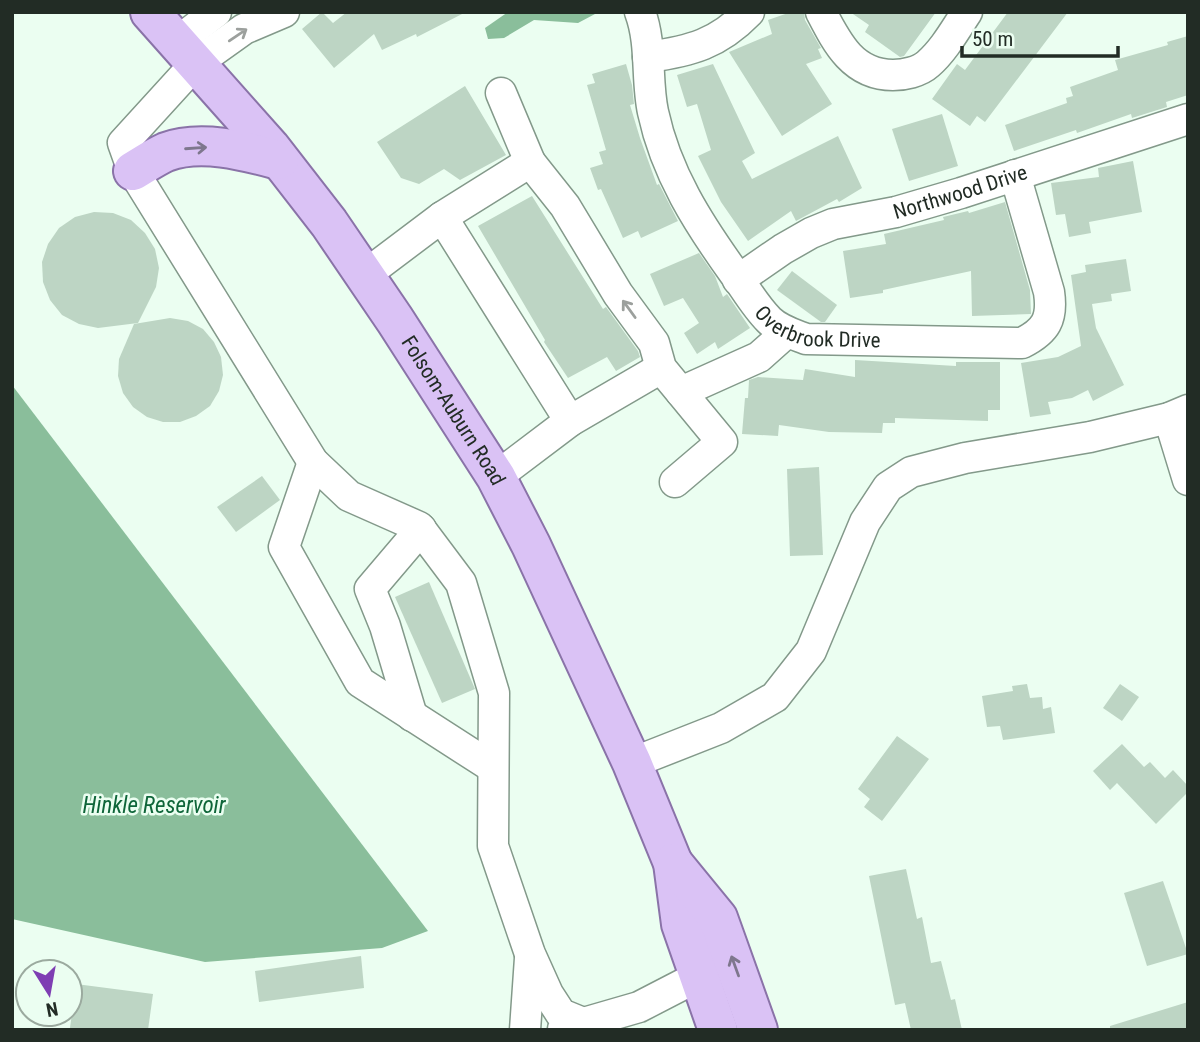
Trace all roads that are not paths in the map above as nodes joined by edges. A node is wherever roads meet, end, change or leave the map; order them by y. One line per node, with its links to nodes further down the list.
1 (150, 12): 8 (main road, Folsom-Auburn Road)
2 (216, 12): 8 (street)
3 (284, 12): 8 (street, one-way to 3)
4 (640, 12): 9 (street, Overbrook Drive)
5 (749, 12): 9 (street)
6 (821, 12): 7 (street)
7 (967, 12)
8 (186, 53): 12 (main road, Folsom-Auburn Road); 14 (street)
9 (648, 57): 18 (street, Overbrook Drive)
10 (501, 93): 13 (street)
11 (1188, 119): 15 (street, Northwood Drive)
12 (279, 160): 14 (main road, one-way to 12); 17 (main road, Folsom-Auburn Road)
13 (530, 162): 16 (street); 20 (street, one-way to 13)
14 (133, 171): 24 (street)
15 (1016, 175): 18 (street, Northwood Drive); 19 (street, Overbrook Drive)
16 (442, 217): 17 (street); 23 (street)
17 (365, 275): 25 (main road, Folsom-Auburn Road)
18 (738, 280): 19 (street, Overbrook Drive)
19 (787, 332): 21 (street)
20 (661, 368): 21 (street); 23 (street)
21 (681, 392): 27 (street)
22 (1178, 414): 26 (street); 30 (street)
23 (570, 421): 25 (street)
24 (313, 461): 28 (street); 29 (street)
25 (495, 477): 30 (main road, Folsom-Auburn Road)
26 (1188, 480)
27 (675, 482)
28 (421, 529): 29 (street); 31 (street)
29 (412, 716): 31 (street)
30 (632, 763): 32 (main road, Folsom-Auburn Road)
31 (492, 767): 33 (street)
32 (673, 863): 34 (main road); 39 (main road, one-way to 32)
33 (530, 954): 36 (street); 37 (street)
34 (699, 976): 35 (street); 38 (main road)
35 (643, 1018): 36 (street)
36 (572, 1026)
37 (525, 1030)
38 (718, 1030)
39 (758, 1030)

